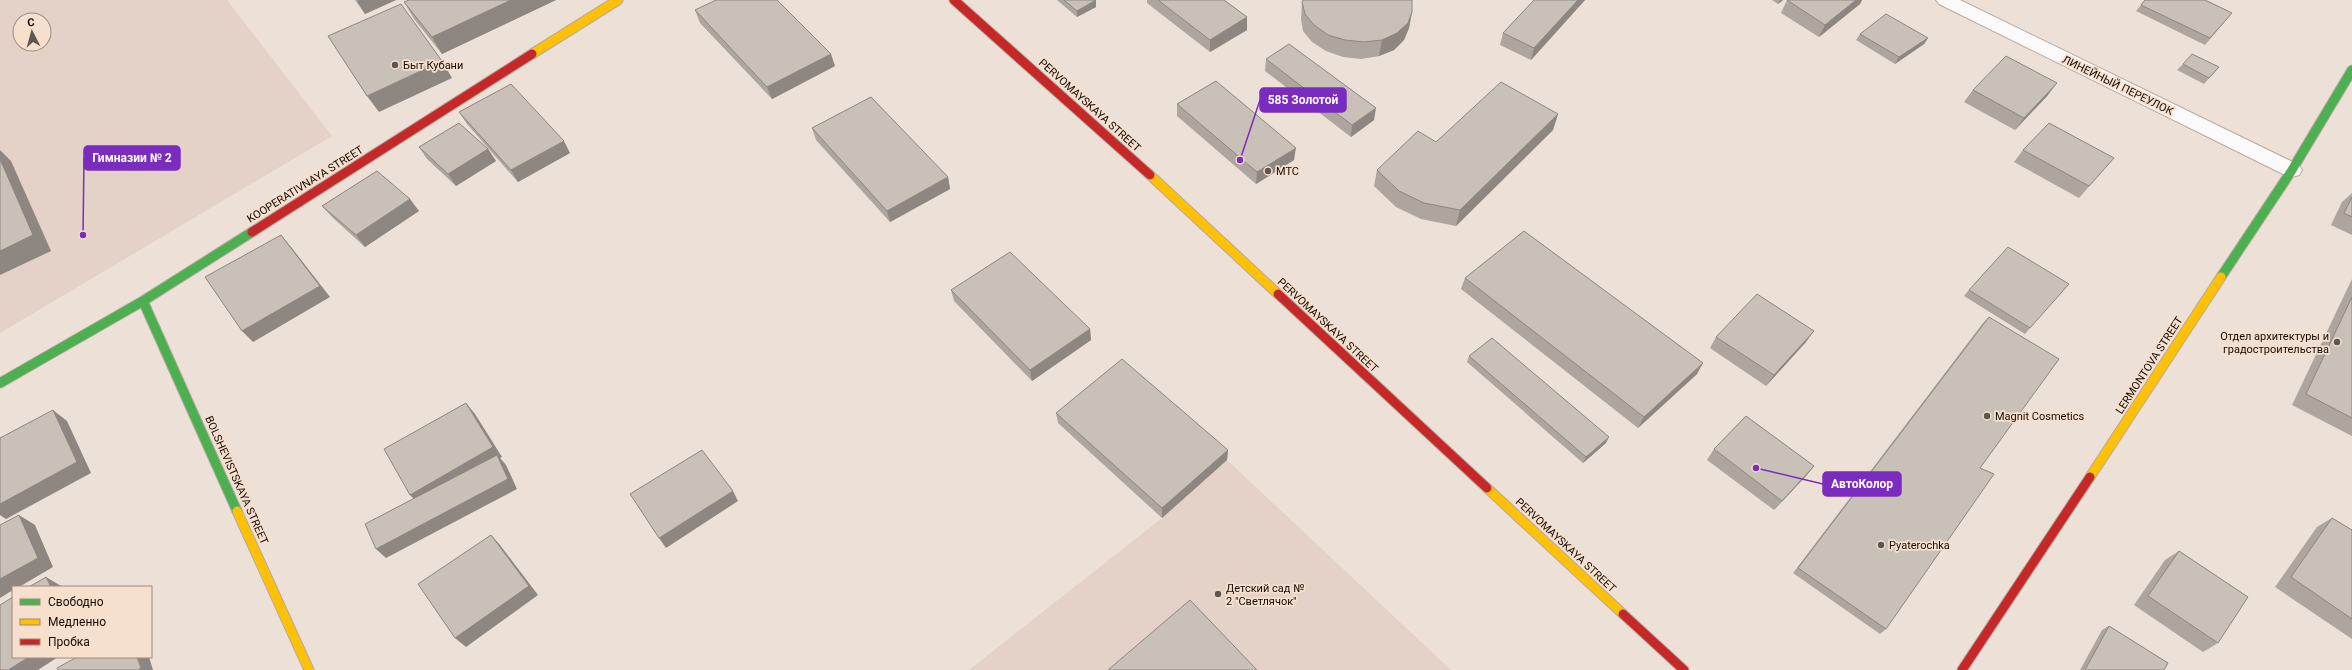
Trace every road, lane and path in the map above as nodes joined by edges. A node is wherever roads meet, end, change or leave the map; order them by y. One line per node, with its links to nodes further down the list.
1 (618, 0): 6 (street, KOOPERATIVNAYA STREET)
2 (954, 0): 9 (street, PERVOMAYSKAYA STREET)
3 (1945, 0): 5 (street, ЛИНЕЙНЫЙ ПЕРЕУЛОК)
4 (2352, 70): 5 (street, LERMONTOVA STREET)
5 (2292, 170): 10 (street, LERMONTOVA STREET)
6 (144, 301): 7 (street, KOOPERATIVNAYA STREET); 8 (street, BOLSHEVISTSKAYA STREET)
7 (0, 383)
8 (309, 670)
9 (1684, 670)
10 (1962, 670)

